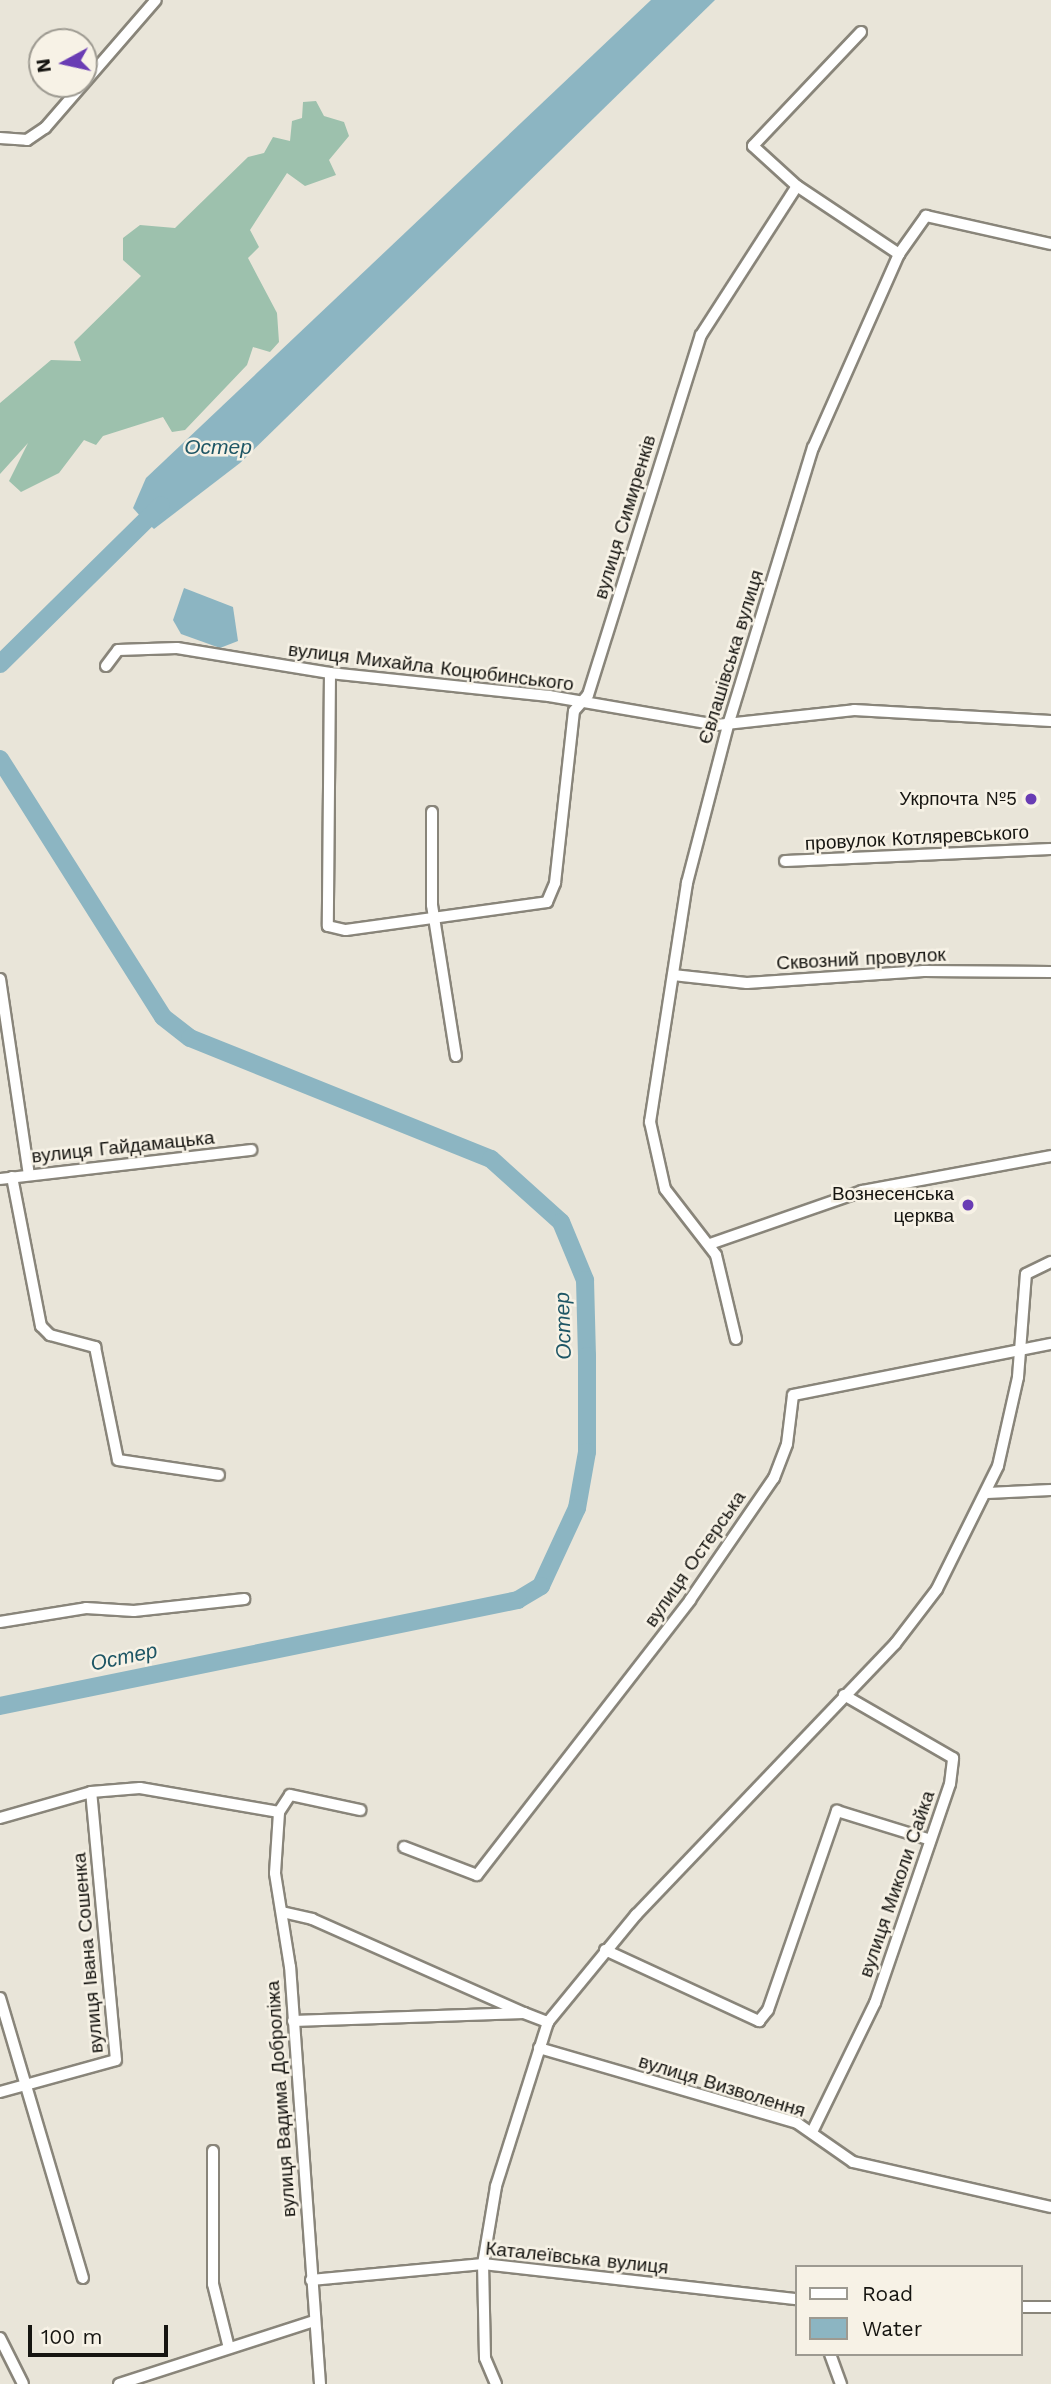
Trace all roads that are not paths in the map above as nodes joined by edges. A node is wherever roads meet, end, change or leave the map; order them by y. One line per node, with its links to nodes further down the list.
1 (156, 0): 3 (street)
2 (860, 32): 4 (street)
3 (0, 138)
4 (797, 186): 6 (street); 9 (street, вулиця Симиренків)
5 (1051, 244): 6 (street, Євлашівська вулиця)
6 (899, 254): 11 (street, Євлашівська вулиця)
7 (106, 666): 8 (street, вулиця Михайла Коцюбинського)
8 (330, 673): 9 (street, вулиця Михайла Коцюбинського); 15 (street)
9 (581, 703): 11 (street, вулиця Михайла Коцюбинського); 15 (street, вулиця Симиренків)
10 (1051, 721): 11 (street, вулиця Михайла Коцюбинського)
11 (729, 722): 17 (street, Євлашівська вулиця)
12 (432, 812): 15 (street)
13 (1051, 849): 14 (street, провулок Котляревського)
14 (785, 861)
15 (439, 917): 19 (street)
16 (1051, 972): 17 (street, Сквозний провулок)
17 (673, 975): 25 (street, Євлашівська вулиця)
18 (0, 979): 22 (street)
19 (456, 1056)
20 (251, 1150): 22 (street, вулиця Гайдамацька)
21 (1051, 1156): 25 (street)
22 (29, 1175): 23 (street, вулиця Гайдамацька)
23 (12, 1177): 24 (street, вулиця Гайдамацька); 30 (street)
24 (0, 1179)
25 (710, 1244): 27 (street, Євлашівська вулиця)
26 (1051, 1262): 29 (street)
27 (736, 1339)
28 (1051, 1344): 29 (street, вулиця Остерська)
29 (1021, 1349): 32 (street); 41 (street, вулиця Остерська)
30 (219, 1475)
31 (1051, 1490): 32 (street)
32 (987, 1493): 35 (street)
33 (244, 1599): 34 (street)
34 (0, 1622)
35 (844, 1695): 40 (street, вулиця Миколи Сайка); 43 (street)
36 (91, 1792): 38 (street); 39 (street); 49 (street, вулиця Івана Сошенка)
37 (360, 1810): 38 (street)
38 (279, 1812): 42 (street, вулиця Вадима Доброліжа)
39 (0, 1818)
40 (928, 1839): 43 (street); 51 (street, вулиця Миколи Сайка)
41 (404, 1847)
42 (282, 1912): 45 (street); 46 (street, вулиця Вадима Доброліжа)
43 (605, 1951): 47 (street)
44 (0, 1998): 49 (street)
45 (524, 2014): 46 (street); 47 (street)
46 (293, 2021): 56 (street, вулиця Вадима Доброліжа)
47 (548, 2022): 48 (street)
48 (539, 2048): 51 (street, вулиця Визволення); 54 (street)
49 (25, 2085): 50 (street, вулиця Івана Сошенка); 55 (street)
50 (0, 2092)
51 (812, 2132): 53 (street, вулиця Визволення)
52 (213, 2151): 62 (street)
53 (1051, 2207)
54 (483, 2264): 56 (street, Каталеївська вулиця); 57 (street, Каталеївська вулиця); 67 (street)
55 (83, 2278)
56 (311, 2280): 60 (street, вулиця Вадима Доброліжа)
57 (796, 2298)
58 (1023, 2306): 59 (street)
59 (1051, 2307)
60 (314, 2321): 62 (street); 66 (street, вулиця Вадима Доброліжа)
61 (0, 2338): 64 (street)
62 (229, 2348): 65 (street)
63 (831, 2356): 68 (street)
64 (23, 2384)
65 (120, 2384)
66 (320, 2384)
67 (496, 2384)
68 (841, 2384)

